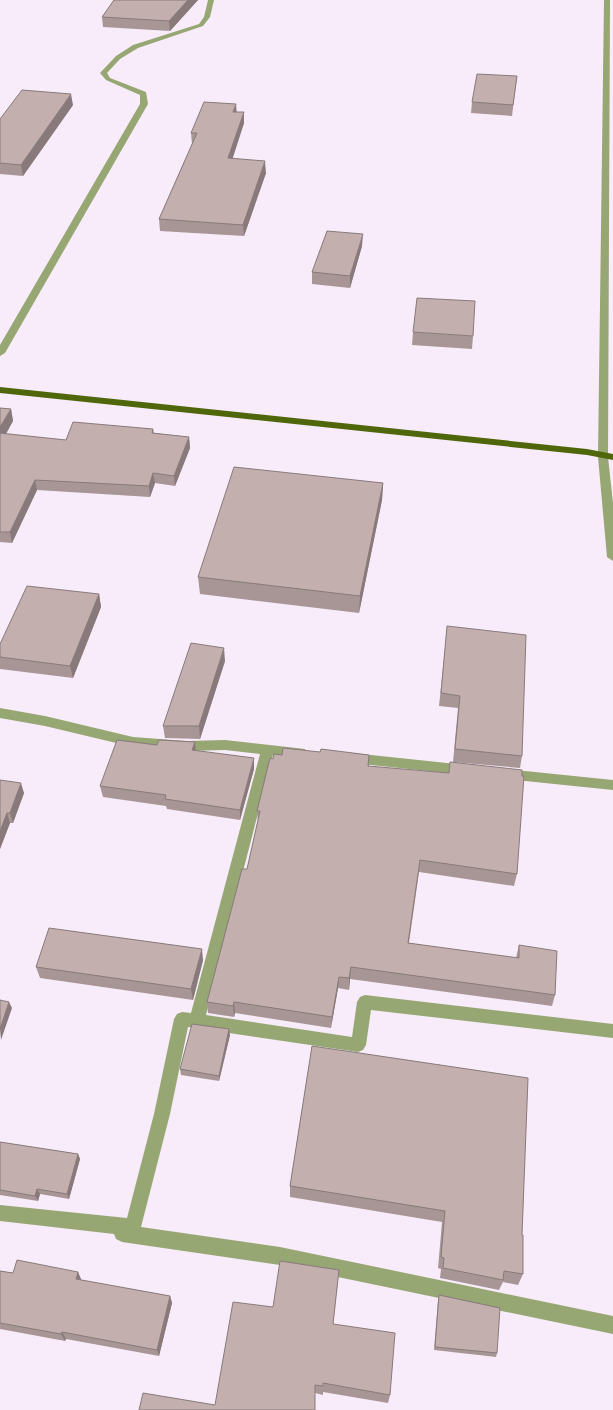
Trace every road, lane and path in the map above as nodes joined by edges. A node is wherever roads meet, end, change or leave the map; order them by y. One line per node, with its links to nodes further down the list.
1 (211, 0): 3 (street)
2 (607, 0): 5 (street)
3 (0, 353)
4 (0, 390): 5 (main road)
5 (608, 457): 6 (street)
6 (613, 557)
7 (0, 713): 8 (street)
8 (268, 749): 9 (street); 14 (street)
9 (318, 754)
10 (337, 756): 11 (street)
11 (475, 771)
12 (495, 773): 13 (street)
13 (613, 785)
14 (196, 1021): 15 (street); 16 (street)
15 (613, 1031)
16 (0, 1214): 17 (street)
17 (613, 1325)

